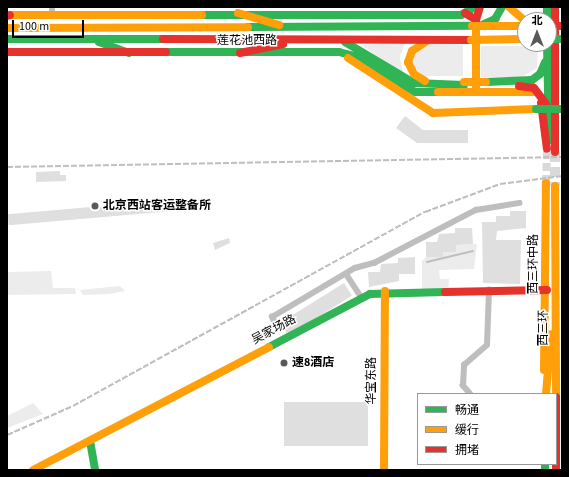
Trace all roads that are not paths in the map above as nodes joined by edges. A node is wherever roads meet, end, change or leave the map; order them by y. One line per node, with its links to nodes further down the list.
1 (475, 7): 8 (main road)
2 (480, 7): 11 (main road)
3 (502, 7): 11 (main road)
4 (509, 7): 9 (main road)
5 (555, 7): 31 (main road)
6 (52, 11): 7 (main road); 10 (main road)
7 (238, 13): 8 (main road); 14 (main road)
8 (465, 13): 11 (main road)
9 (517, 14)
10 (8, 16)
11 (476, 24): 12 (main road, 莲花池西路, bridge); 14 (main road, 莲花池西路); 28 (main road)
12 (517, 26)
13 (7, 28): 14 (main road, 莲花池西路)
14 (291, 28)
15 (7, 39): 16 (main road, 莲花池西路)
16 (92, 39): 19 (main road, 莲花池西路); 23 (main road)
17 (338, 39): 19 (main road, 莲花池西路); 20 (main road, 莲花池西路); 27 (main road)
18 (517, 39): 20 (main road, 莲花池西路, bridge)
19 (302, 40): 24 (main road)
20 (435, 40): 27 (main road)
21 (7, 52): 23 (main road, 莲花池西路)
22 (339, 52): 24 (main road, 莲花池西路); 28 (main road, 莲花池西路); 30 (main road, bridge)
23 (129, 53): 24 (main road, 莲花池西路)
24 (240, 53)
25 (547, 54): 26 (main road); 29 (main road)
26 (486, 83): 27 (main road, bridge); 29 (main road)
27 (464, 84)
28 (476, 92): 31 (main road)
29 (546, 106): 31 (main road)
30 (562, 109)
31 (551, 151)
32 (546, 183): 38 (main road, 西三环中路)
33 (555, 186): 36 (main road, 西三环)
34 (519, 203): 35 (street)
35 (347, 275): 40 (street); 41 (street)
36 (556, 280): 44 (main road); 45 (main road, 西三环)
37 (489, 290): 38 (main road, 吴家场路); 39 (main road, 吴家场路); 42 (street)
38 (547, 290): 43 (main road, 西三环中路)
39 (385, 291): 40 (main road, 吴家场路); 49 (main road, 华宝东路)
40 (362, 298): 46 (main road, 吴家场路)
41 (276, 326)
42 (469, 393)
43 (545, 393)
44 (545, 393)
45 (556, 393)
46 (90, 442): 47 (main road, 吴家场路); 48 (main road)
47 (33, 470)
48 (94, 470)
49 (384, 470)

